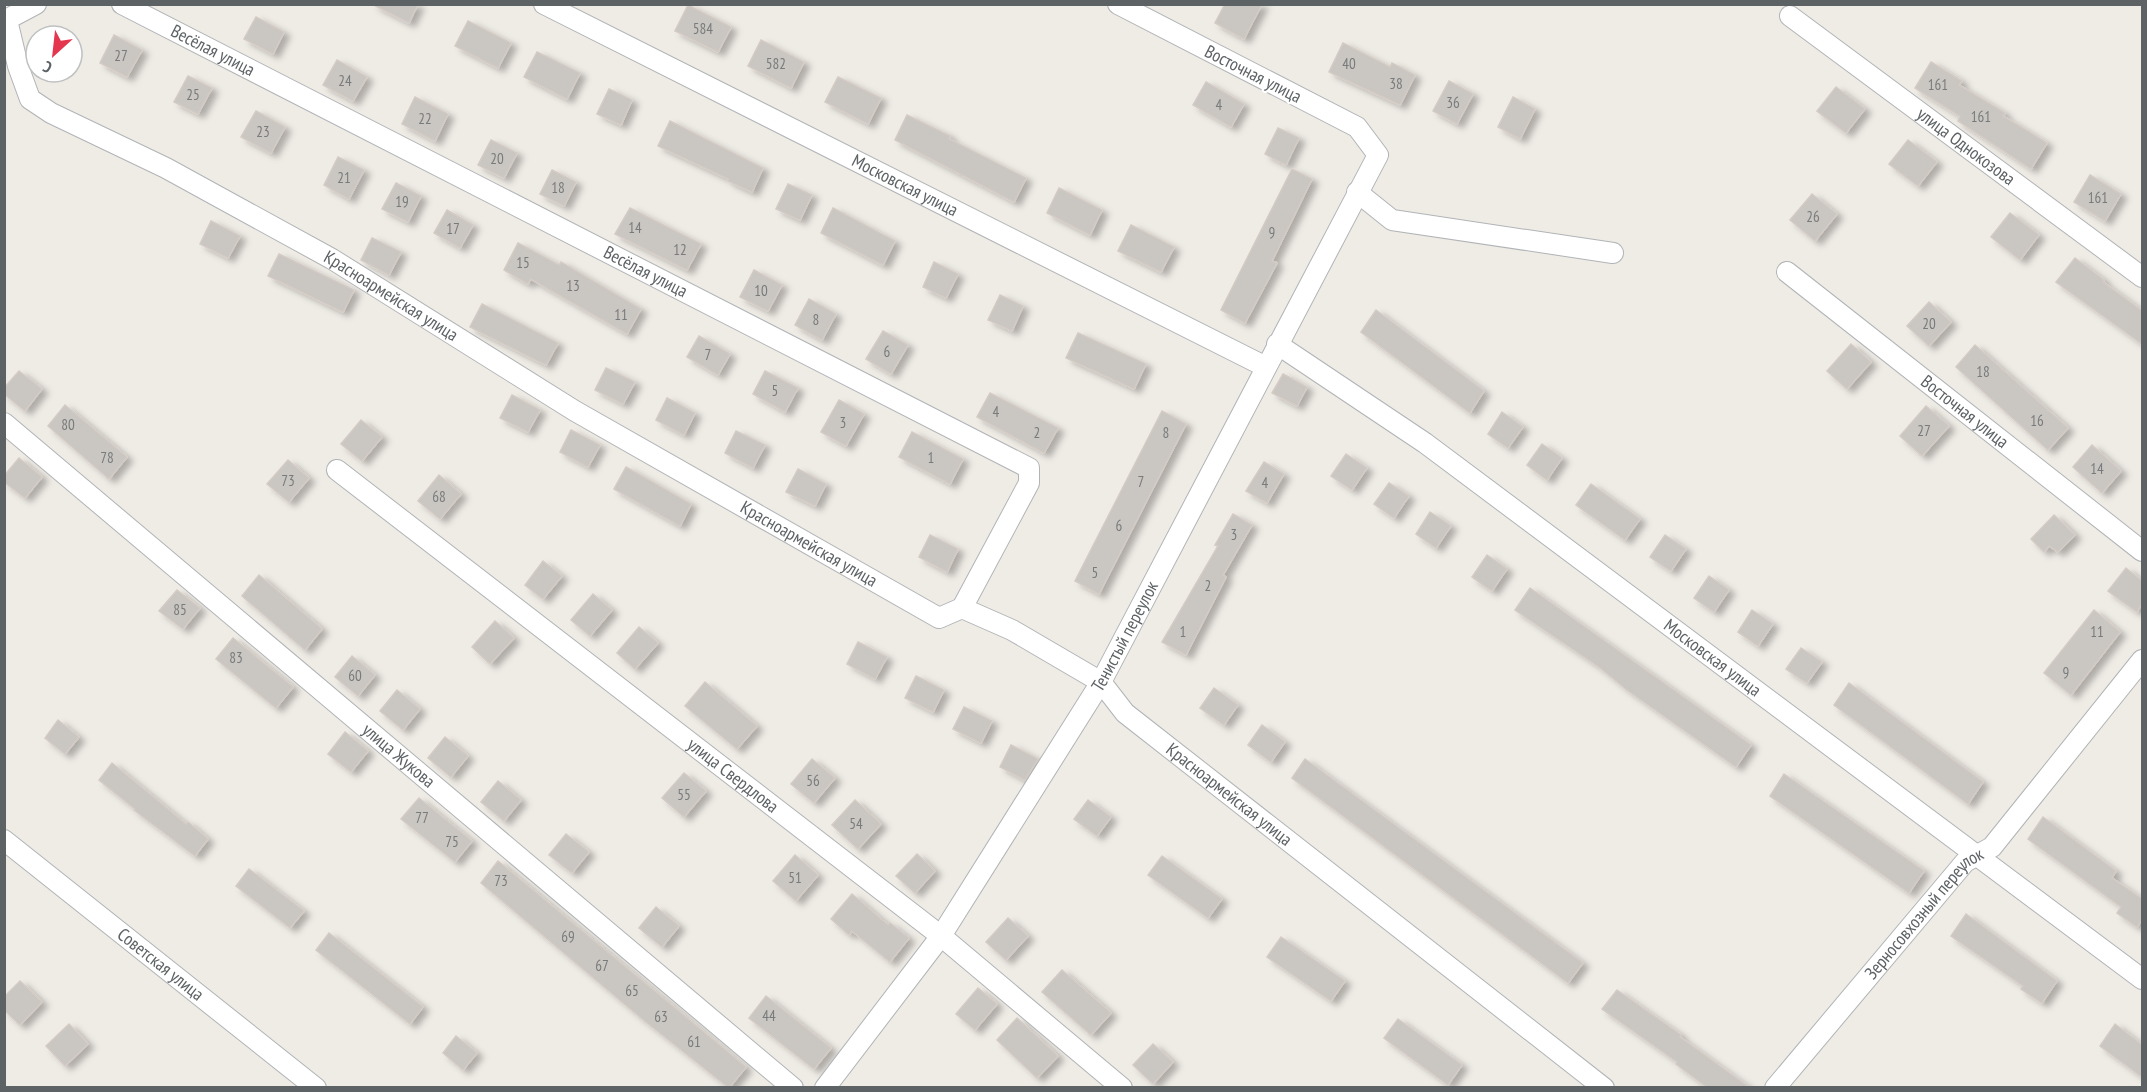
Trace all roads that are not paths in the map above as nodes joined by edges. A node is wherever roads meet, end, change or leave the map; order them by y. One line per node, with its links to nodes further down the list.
1 (36, 4): 6 (street)
2 (122, 4): 17 (street, Весёлая улица)
3 (544, 4): 13 (street, Московская улица)
4 (1118, 4): 7 (street, Восточная улица)
5 (1790, 16): 11 (street, улица Однокозова)
6 (6, 20): 17 (street, Красноармейская улица)
7 (1378, 155): 8 (street, Тенистый переулок)
8 (1358, 192): 9 (street); 12 (street, Тенистый переулок)
9 (1613, 253)
10 (1787, 272): 16 (street, Восточная улица)
11 (2142, 278)
12 (1277, 345): 13 (street, Тенистый переулок); 21 (street, Московская улица)
13 (1266, 367): 19 (street, Тенистый переулок)
14 (4, 423): 25 (street, улица Жукова)
15 (337, 470): 22 (street, улица Свердлова)
16 (2142, 552)
17 (962, 608): 19 (street, Красноармейская улица)
18 (2142, 660): 21 (street, Зерносовхозный переулок)
19 (1101, 682): 22 (street, Тенистый переулок); 28 (street, Красноармейская улица)
20 (4, 840): 24 (street, Советская улица)
21 (1977, 855): 23 (street, Московская улица); 29 (street, Зерносовхозный переулок)
22 (941, 936): 26 (street, Тенистый переулок); 27 (street, улица Свердлова)
23 (2142, 979)
24 (316, 1088)
25 (793, 1088)
26 (825, 1088)
27 (1122, 1088)
28 (1604, 1088)
29 (1775, 1088)

